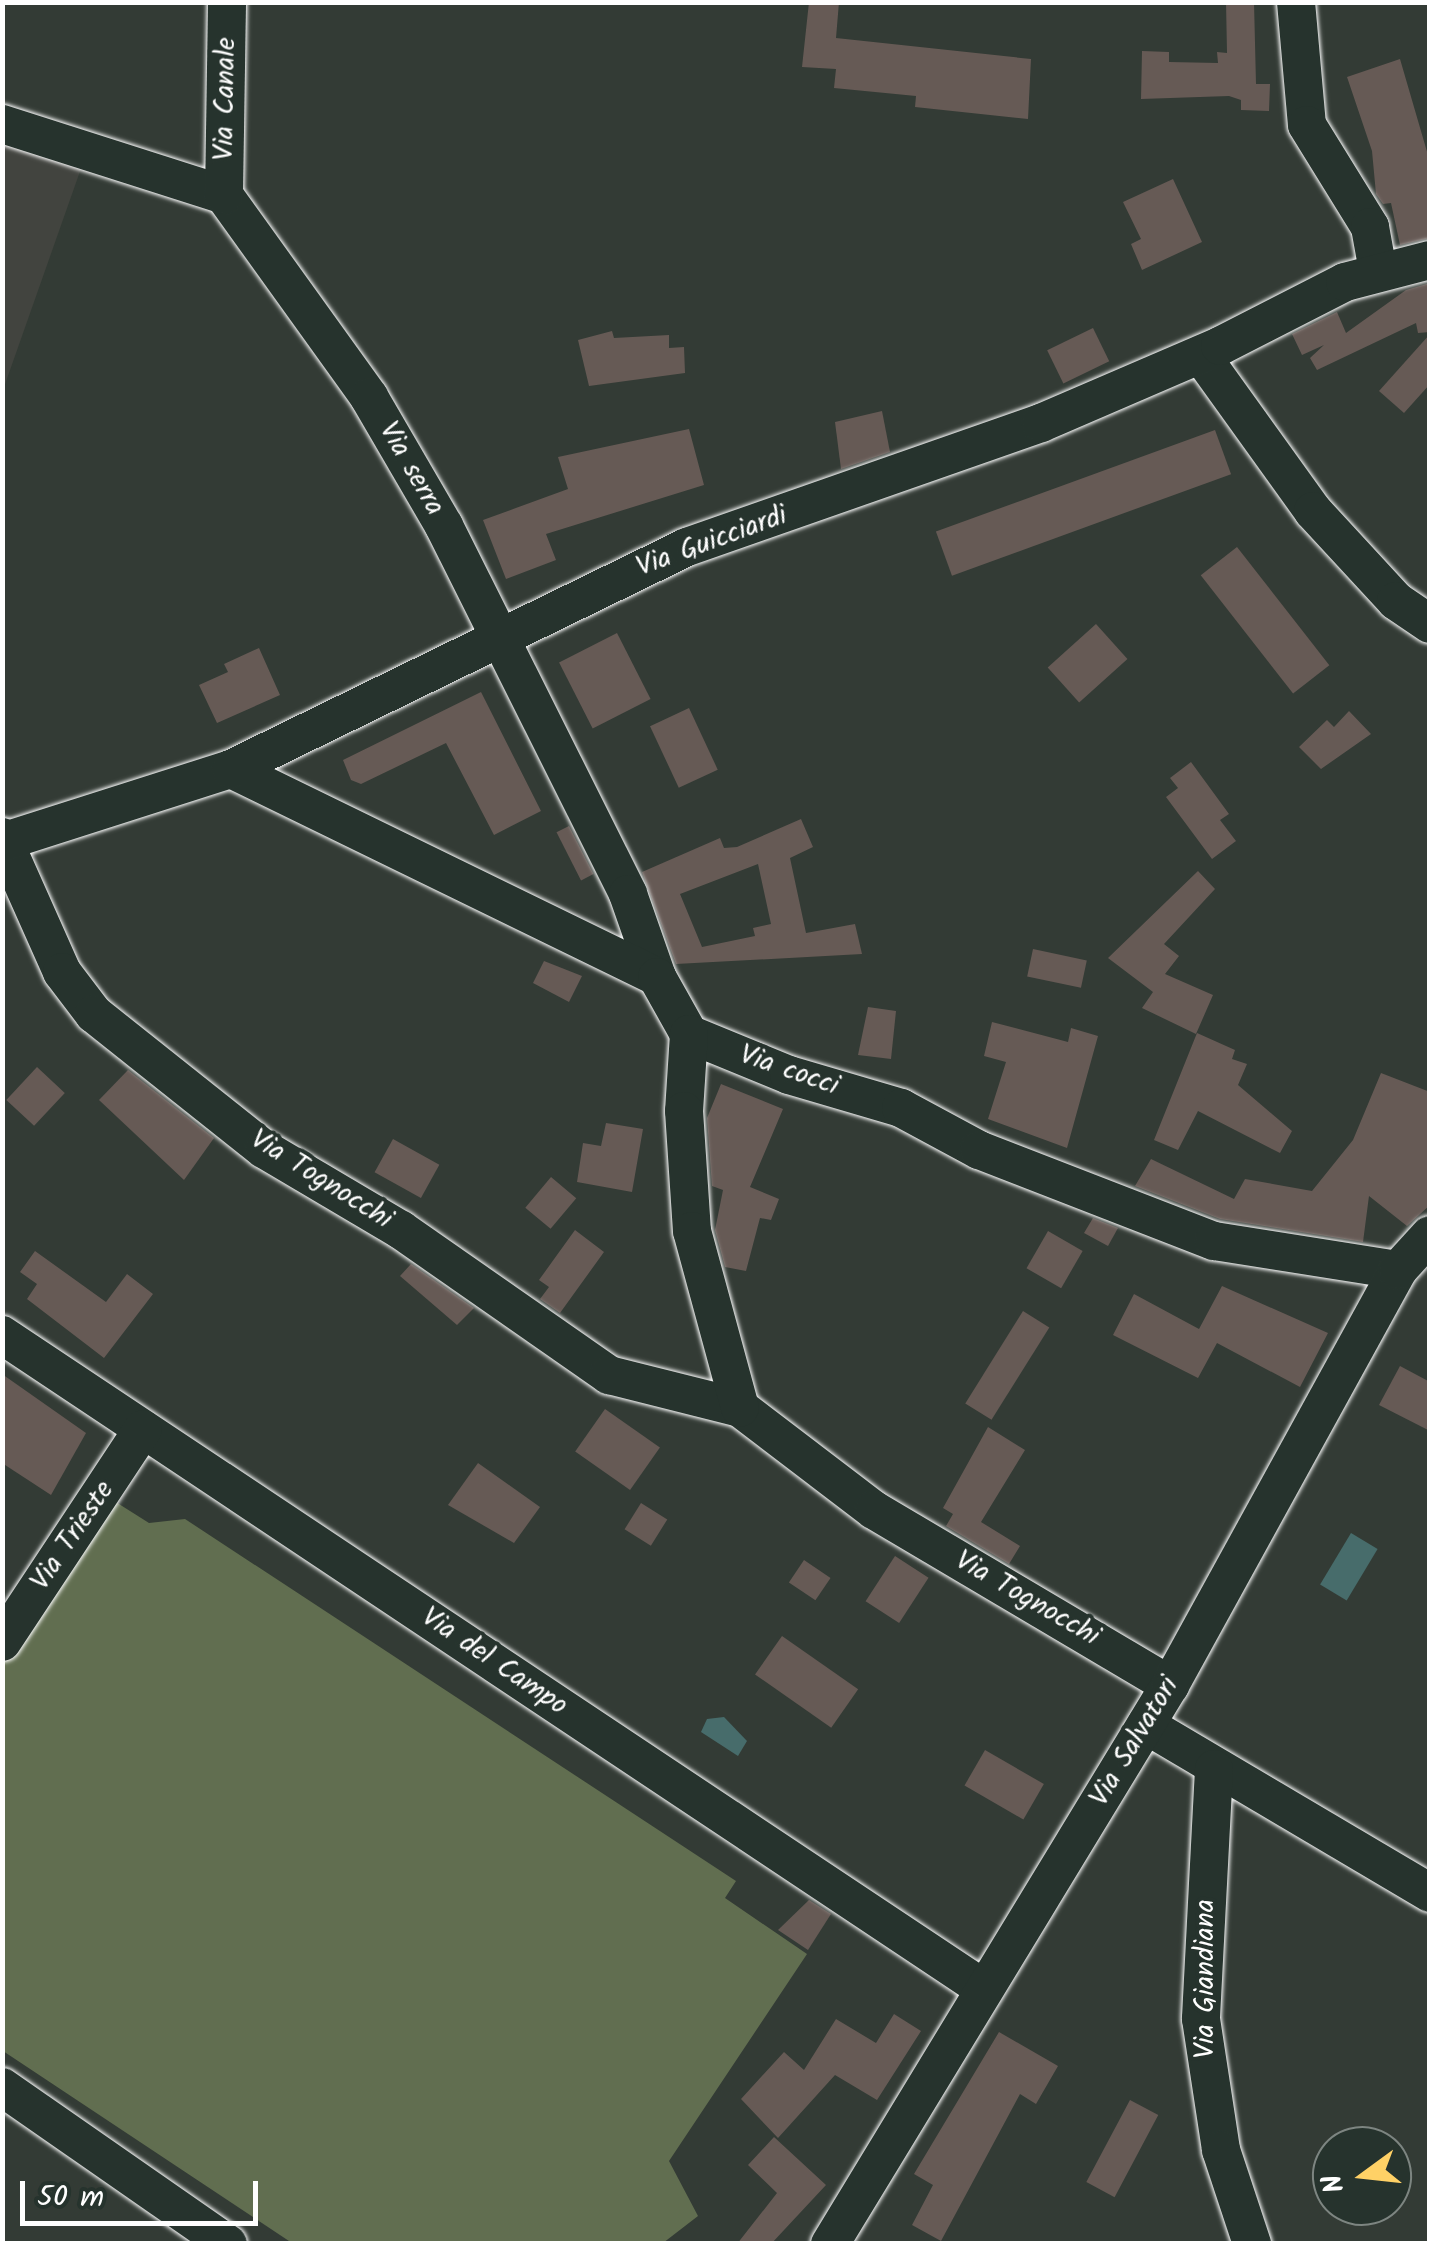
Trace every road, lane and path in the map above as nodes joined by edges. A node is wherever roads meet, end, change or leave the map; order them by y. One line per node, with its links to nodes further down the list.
1 (227, 2): 4 (street, Via Canale)
2 (1296, 2): 6 (street)
3 (2, 124): 4 (street)
4 (224, 196): 9 (street, Via serra)
5 (1430, 260): 6 (street, Via Guicciardi)
6 (1378, 271): 7 (street, Via Guicciardi)
7 (1201, 355): 8 (street); 9 (street, Via Guicciardi)
8 (1430, 624)
9 (497, 636): 10 (street, Via Guicciardi); 12 (street, Via serra)
10 (232, 769): 11 (street, Via Guicciardi); 12 (street)
11 (3, 840): 17 (street, Via Tognocchi)
12 (657, 977): 13 (street)
13 (689, 1034): 15 (street, Via cocci); 17 (street)
14 (1430, 1235): 15 (street, Via Salvatori)
15 (1398, 1270): 20 (street, Via Salvatori)
16 (2, 1335): 18 (street, Via del Campo)
17 (740, 1408): 20 (street, Via Tognocchi)
18 (143, 1429): 19 (street, Via Trieste); 24 (street, Via del Campo)
19 (2, 1642)
20 (1170, 1684): 21 (street, Via Salvatori)
21 (1146, 1725): 22 (street); 24 (street, Via Salvatori)
22 (1214, 1769): 23 (street); 28 (street, Via Giandiana)
23 (1430, 1892)
24 (984, 1989): 27 (street, Via Salvatori)
25 (2, 2087): 26 (street)
26 (228, 2244)
27 (830, 2244)
28 (1252, 2244)

